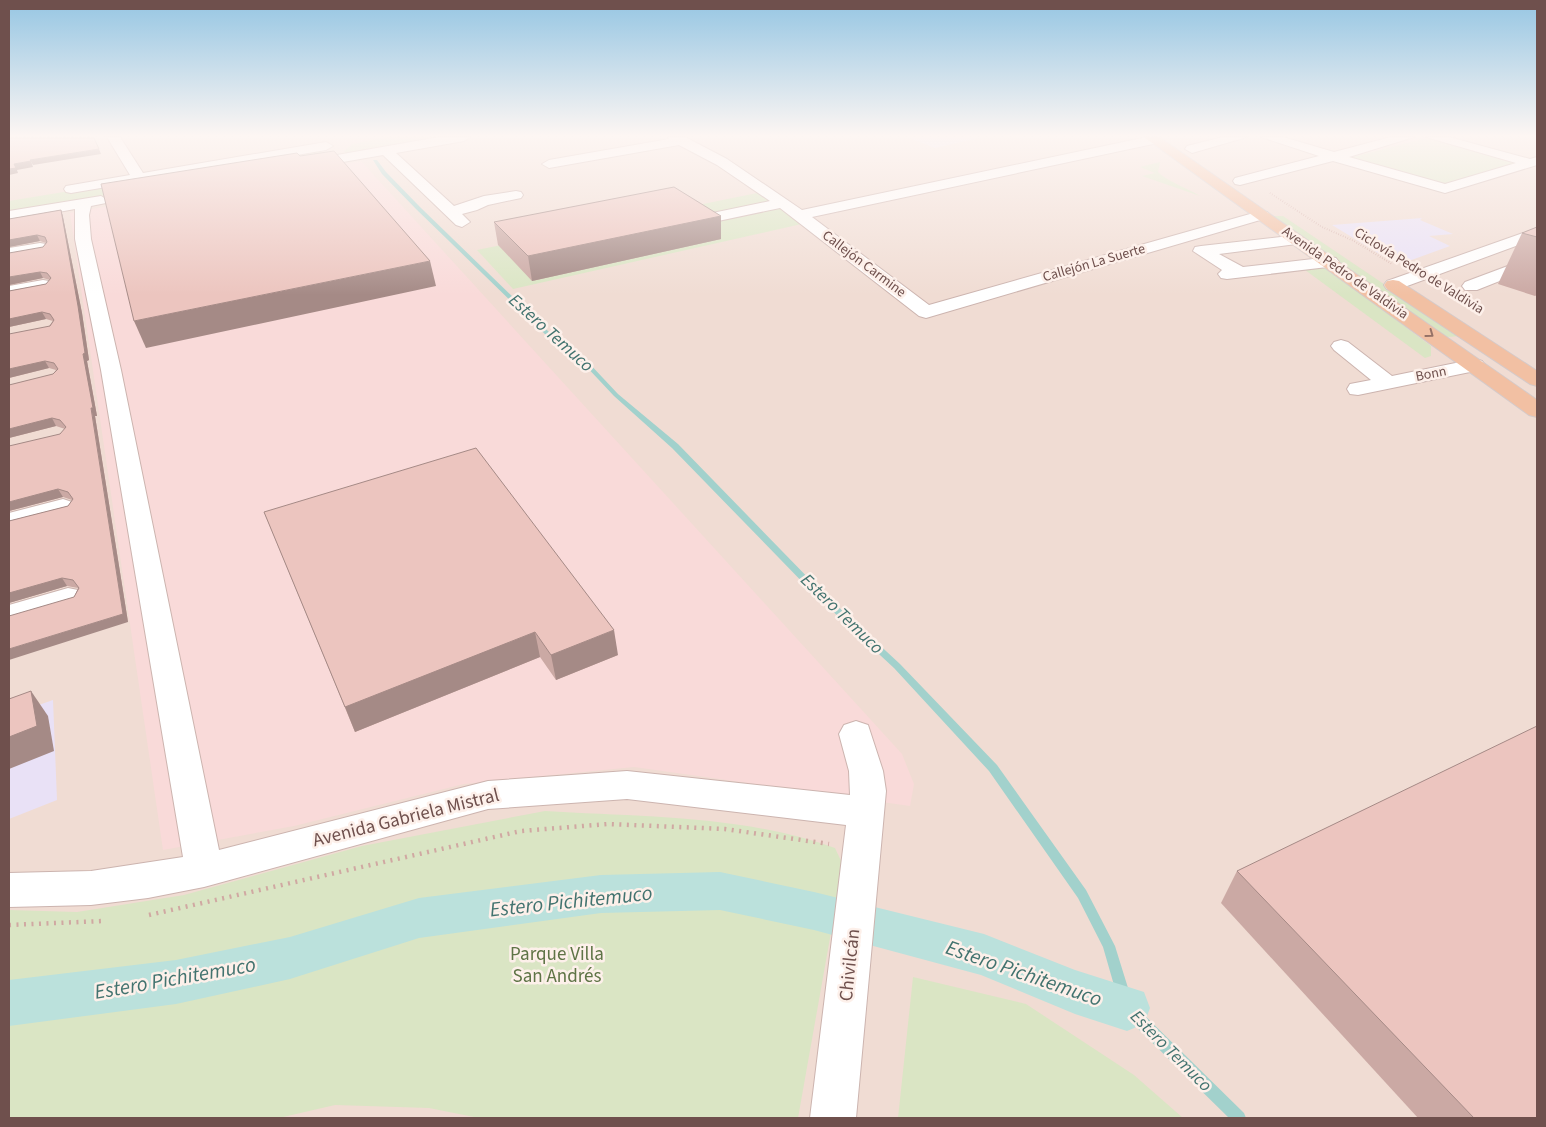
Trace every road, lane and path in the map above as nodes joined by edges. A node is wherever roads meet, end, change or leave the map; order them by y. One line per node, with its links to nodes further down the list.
1 (106, 190): 8 (street)
2 (428, 190): 10 (street)
3 (763, 190): 9 (street, Callejón Carmine)
4 (921, 190): 13 (street)
5 (1232, 190): 11 (main road, Avenida Pedro de Valdivia)
6 (1257, 190): 24 (path, Ciclovía Pedro de Valdivia)
7 (516, 195): 10 (street)
8 (84, 198): 12 (street); 42 (street)
9 (783, 203): 13 (street, Callejón Carmine); 14 (street)
10 (451, 211): 15 (street)
11 (1262, 215): 16 (main road, Avenida Pedro de Valdivia); 28 (street, Callejón La Suerte)
12 (9, 216)
13 (800, 216): 28 (street, Callejón Carmine)
14 (704, 219)
15 (462, 222)
16 (1300, 231): 22 (main road, Avenida Pedro de Valdivia); 22 (street); 23 (main road, Avenida Pedro de Valdivia)
17 (1483, 235): 24 (street)
18 (1533, 237): 24 (street)
19 (40, 248): 20 (street)
20 (9, 253)
21 (1537, 260): 26 (street)
22 (1330, 262): 30 (main road, Avenida Pedro de Valdivia, one-way to 30)
23 (1361, 264)
24 (1390, 274): 31 (main road, Avenida Pedro de Valdivia)
25 (43, 285): 27 (street)
26 (1471, 286)
27 (9, 291)
28 (926, 312)
29 (1341, 346): 32 (street)
30 (1475, 366): 32 (street, Bonn); 34 (main road, Avenida Pedro de Valdivia)
31 (1537, 380)
32 (1388, 383): 33 (street, Bonn)
33 (1358, 389)
34 (1537, 410)
35 (62, 507): 36 (street)
36 (9, 521)
37 (68, 598): 38 (street)
38 (9, 615)
39 (856, 734): 40 (street, Chivilcán)
40 (866, 812): 41 (street, Chivilcán); 42 (street, Avenida Gabriela Mistral)
41 (861, 855): 44 (path); 47 (street, Chivilcán)
42 (204, 870): 43 (street, Avenida Gabriela Mistral)
43 (9, 890)
44 (147, 915)
45 (112, 920): 46 (path)
46 (9, 925)
47 (834, 1118)

